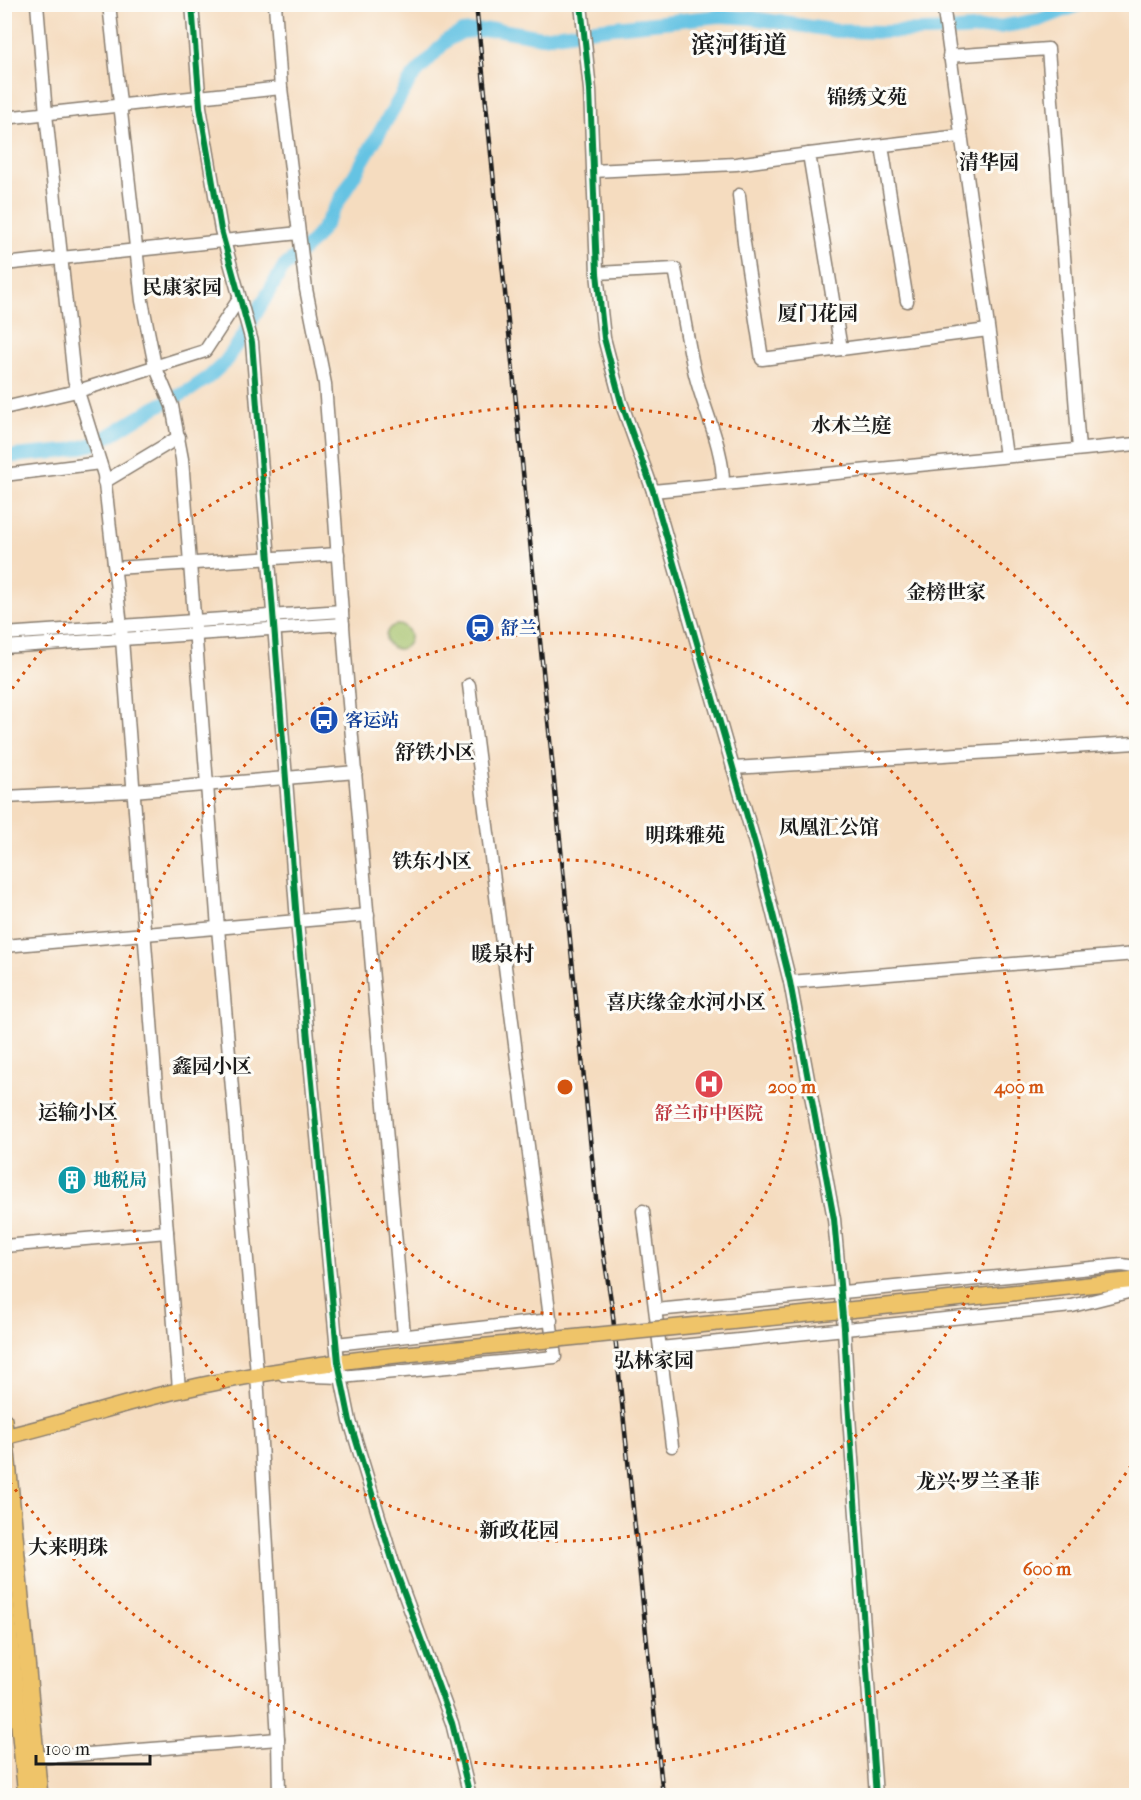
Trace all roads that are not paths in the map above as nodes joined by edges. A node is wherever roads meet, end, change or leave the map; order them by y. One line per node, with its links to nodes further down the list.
1 (37, 4): 11 (street)
2 (109, 4): 10 (street)
3 (192, 4): 9 (street)
4 (275, 4): 8 (street)
5 (581, 4): 16 (street)
6 (943, 4): 7 (street)
7 (950, 56): 13 (street); 33 (street)
8 (281, 88): 9 (street); 18 (street)
9 (199, 97): 10 (street); 19 (street)
10 (120, 106): 11 (street); 20 (street)
11 (46, 114): 12 (street); 21 (street)
12 (4, 118)
13 (960, 136): 14 (street); 26 (street)
14 (882, 146): 15 (street); 25 (street)
15 (809, 154): 16 (street); 27 (street)
16 (593, 171): 23 (street)
17 (739, 195): 27 (street)
18 (299, 233): 19 (street); 40 (street)
19 (224, 241): 20 (street); 24 (street)
20 (135, 250): 21 (street); 28 (street)
21 (61, 258): 22 (street); 29 (street)
22 (4, 264)
23 (597, 273): 38 (street); 39 (street)
24 (240, 300): 28 (street); 41 (street)
25 (907, 301)
26 (988, 330): 27 (street); 34 (street)
27 (841, 349)
28 (155, 367): 29 (street); 31 (street)
29 (78, 391): 30 (street); 35 (street)
30 (4, 408)
31 (179, 437): 37 (street); 42 (street)
32 (1137, 444): 33 (street)
33 (1079, 448): 34 (street)
34 (1006, 456): 38 (street)
35 (99, 462): 36 (street); 37 (street)
36 (4, 475)
37 (104, 482): 43 (street)
38 (723, 483): 39 (street)
39 (653, 491): 52 (street)
40 (338, 554): 41 (street); 44 (street)
41 (268, 558): 42 (street); 45 (street)
42 (190, 563): 43 (street); 46 (street)
43 (115, 568): 47 (street)
44 (343, 617): 45 (street); 53 (street)
45 (273, 622): 46 (street); 54 (street)
46 (196, 627): 47 (street); 55 (street)
47 (121, 633): 48 (street); 49 (street); 56 (street)
48 (4, 634)
49 (4, 647)
50 (469, 685): 73 (street)
51 (1137, 743): 52 (street)
52 (733, 768): 64 (street)
53 (356, 772): 54 (street); 58 (street)
54 (285, 778): 55 (street); 59 (street)
55 (207, 784): 56 (street); 60 (street)
56 (133, 790): 57 (street); 61 (street)
57 (4, 797)
58 (368, 915): 59 (street); 75 (street)
59 (297, 921): 60 (street); 76 (street)
60 (218, 928): 61 (street); 79 (street)
61 (144, 934): 62 (street); 66 (street)
62 (4, 946)
63 (1137, 954): 64 (street)
64 (790, 982): 71 (street)
65 (643, 1211): 72 (street)
66 (167, 1232): 67 (street); 80 (street)
67 (4, 1246)
68 (1137, 1267): 71 (street)
69 (1137, 1280): 78 (main road, bridge)
70 (1137, 1290): 74 (street)
71 (841, 1291): 72 (street); 74 (street)
72 (656, 1310): 77 (street)
73 (551, 1320): 75 (street); 78 (street)
74 (844, 1328): 77 (street); 91 (street)
75 (404, 1335): 76 (street)
76 (336, 1344): 78 (street)
77 (660, 1348): 83 (street)
78 (339, 1369): 79 (main road); 90 (street)
79 (257, 1374): 80 (main road); 85 (street)
80 (179, 1390): 82 (main road)
81 (4, 1420): 82 (main road)
82 (5, 1437): 86 (main road)
83 (672, 1446)
84 (4, 1576): 87 (main road)
85 (278, 1739): 86 (street); 89 (street)
86 (37, 1758): 88 (main road)
87 (26, 1796)
88 (40, 1796)
89 (279, 1796)
90 (470, 1796)
91 (876, 1796)

